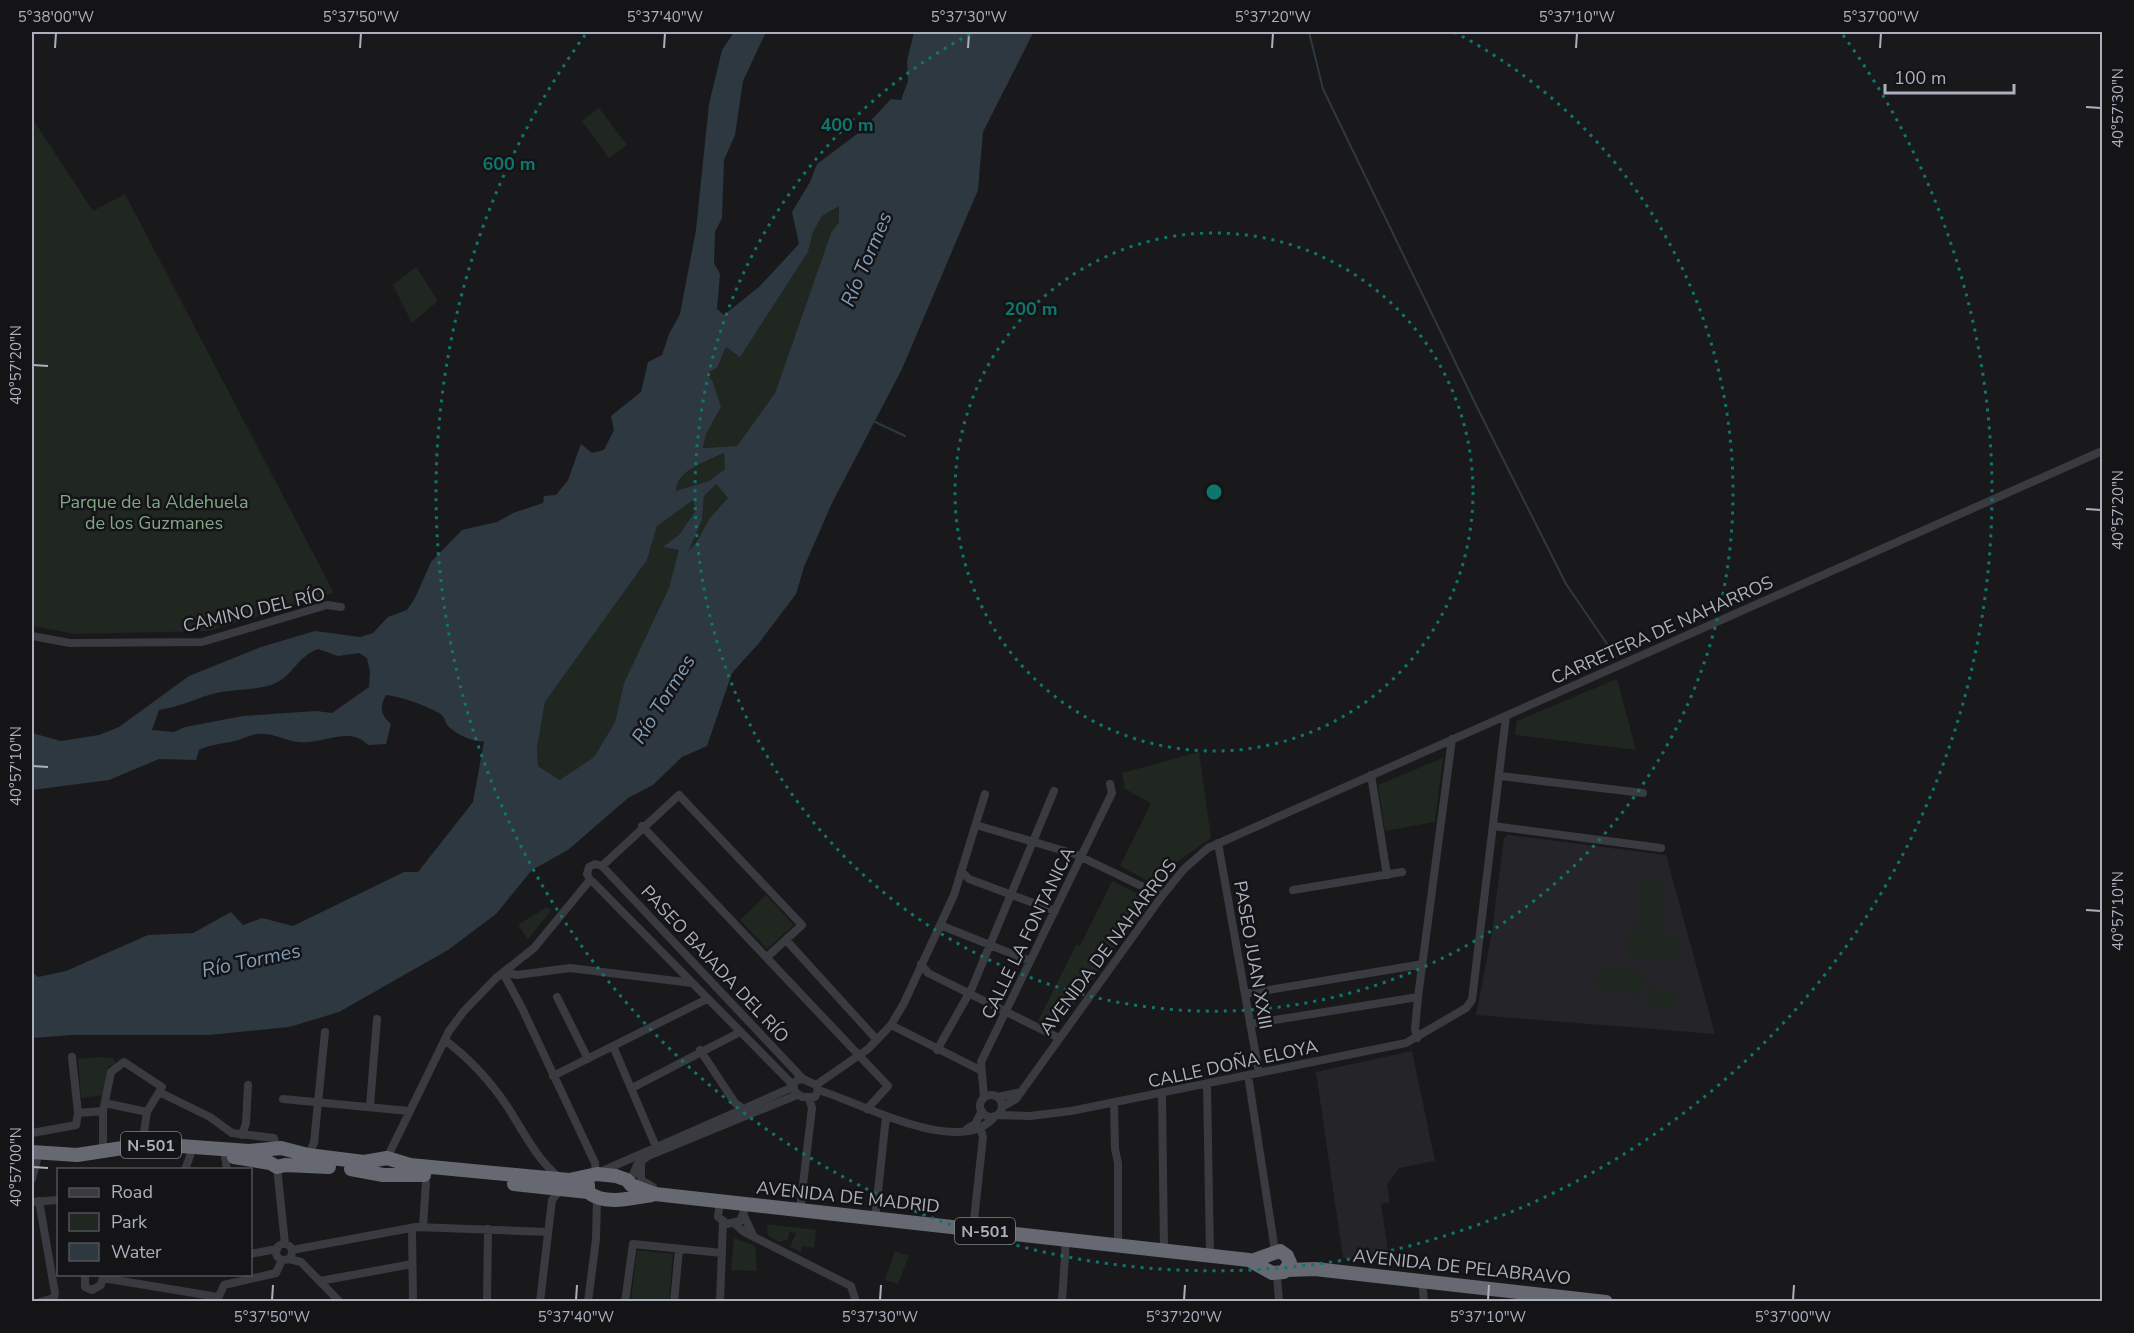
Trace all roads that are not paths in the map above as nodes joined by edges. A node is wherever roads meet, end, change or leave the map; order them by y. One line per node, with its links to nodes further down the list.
1 (2103, 451): 4 (street, CARRETERA DE NAHARROS)
2 (340, 607): 3 (street, CAMINO DEL RÍO)
3 (32, 636)
4 (1506, 716): 5 (street, CARRETERA DE NAHARROS); 7 (street)
5 (1452, 739): 6 (street, CARRETERA DE NAHARROS); 35 (street)
6 (1371, 775): 15 (street, CARRETERA DE NAHARROS); 23 (street)
7 (1500, 776): 10 (street); 14 (street)
8 (1110, 784): 19 (street, CALLE LA FONTANICA)
9 (1054, 791): 16 (street)
10 (1643, 793)
11 (985, 795): 12 (street)
12 (976, 825): 16 (street); 21 (street)
13 (642, 826): 20 (street); 30 (street); 32 (street)
14 (1493, 826): 18 (street); 50 (street, CALLE DOÑA ELOYA)
15 (1233, 836): 17 (street, AVENIDA DE NAHARROS)
16 (1033, 842): 19 (street); 26 (street)
17 (1218, 843): 27 (street, AVENIDA DE NAHARROS); 39 (street, PASEO JUAN XXIII)
18 (1661, 848)
19 (1082, 858): 27 (street); 28 (street, CALLE LA FONTANICA)
20 (603, 868): 24 (street); 24 (street); 63 (street, PASEO BAJADA DEL RÍO)
21 (961, 871): 26 (street); 29 (street)
22 (1402, 873): 23 (street)
23 (1387, 875): 25 (street)
24 (592, 881): 36 (street); 37 (street, PASEO BAJADA DEL RÍO)
25 (1293, 890)
26 (1012, 894): 28 (street); 31 (street)
27 (1162, 896): 49 (street, AVENIDA DE NAHARROS)
28 (1055, 911): 33 (street, CALLE LA FONTANICA)
29 (940, 925): 31 (street); 34 (street)
30 (786, 940): 32 (street); 51 (street)
31 (990, 945): 33 (street); 38 (street)
32 (767, 957): 57 (street)
33 (1030, 961): 43 (street, CALLE LA FONTANICA)
34 (921, 964): 38 (street); 46 (street)
35 (1423, 964): 39 (street); 41 (street)
36 (503, 973): 37 (street); 52 (street); 62 (street)
37 (692, 983): 42 (street, PASEO BAJADA DEL RÍO)
38 (967, 993): 43 (street); 55 (street)
39 (1245, 994): 45 (street, PASEO JUAN XXIII)
40 (557, 997): 58 (street)
41 (1418, 997): 45 (street); 50 (street)
42 (708, 999): 48 (street, PASEO BAJADA DEL RÍO); 53 (street)
43 (1005, 1012): 49 (street); 59 (street, CALLE LA FONTANICA)
44 (377, 1019): 80 (street)
45 (1250, 1024): 60 (street, PASEO JUAN XXIII)
46 (891, 1025): 51 (street); 55 (street)
47 (325, 1032): 77 (street)
48 (740, 1032): 54 (street); 66 (street, PASEO BAJADA DEL RÍO)
49 (1059, 1038): 70 (street, AVENIDA DE NAHARROS)
50 (1417, 1038): 60 (street, CALLE DOÑA ELOYA)
51 (878, 1040): 57 (street)
52 (446, 1041): 83 (street); 107 (street)
53 (612, 1046): 58 (street); 68 (street)
54 (700, 1050): 68 (street); 81 (street)
55 (937, 1050): 59 (street)
56 (72, 1057): 87 (street)
57 (859, 1057): 67 (street); 82 (street)
58 (588, 1059): 62 (street)
59 (980, 1070): 73 (street, CALLE LA FONTANICA)
60 (1259, 1073): 61 (street, CALLE DOÑA ELOYA)
61 (1248, 1075): 64 (street, CALLE DOÑA ELOYA); 139 (street)
62 (553, 1076): 104 (street)
63 (803, 1079): 66 (street); 67 (street, AVENIDA DE NAHARROS)
64 (1207, 1084): 71 (street, CALLE DOÑA ELOYA); 136 (street)
65 (248, 1085): 92 (street)
66 (793, 1086): 72 (street, PASEO BAJADA DEL RÍO); 81 (street)
67 (817, 1087): 75 (street); 82 (street, AVENIDA DE NAHARROS)
68 (632, 1088): 94 (street)
69 (161, 1090): 79 (street); 85 (street); 92 (street)
70 (1021, 1092): 74 (street); 86 (street, AVENIDA DE NAHARROS)
71 (1162, 1094): 78 (street, CALLE DOÑA ELOYA); 133 (street)
72 (798, 1095): 75 (street); 94 (street)
73 (984, 1097): 74 (street); 84 (street)
74 (999, 1097): 86 (street)
75 (810, 1098): 117 (street)
76 (283, 1099): 77 (street)
77 (319, 1102): 80 (street); 97 (street)
78 (1114, 1104): 86 (street, CALLE DOÑA ELOYA); 129 (street)
79 (104, 1107): 85 (street); 87 (street); 95 (street)
80 (370, 1107): 83 (street)
81 (744, 1109): 94 (street)
82 (867, 1109): 88 (street, AVENIDA DE NAHARROS)
83 (409, 1111): 102 (street)
84 (982, 1111): 86 (street); 90 (street)
85 (147, 1112): 93 (street)
86 (999, 1112): 89 (street, AVENIDA DE NAHARROS)
87 (78, 1113): 91 (street)
88 (886, 1117): 90 (street, AVENIDA DE NAHARROS); 118 (street)
89 (980, 1127): 90 (street, AVENIDA DE NAHARROS); 124 (street)
90 (966, 1130)
91 (32, 1133)
92 (242, 1135): 98 (street)
93 (142, 1145): 95 (highway, N-501); 98 (highway, N-501)
94 (657, 1149): 100 (street); 104 (street)
95 (103, 1151): 99 (highway, N-501)
96 (191, 1153): 99 (highway, N-501); 101 (highway, N-501); 103 (street)
97 (308, 1155): 98 (highway, N-501); 102 (highway, N-501)
98 (277, 1157): 101 (highway, N-501); 102 (highway, N-501); 128 (street)
99 (34, 1158): 106 (street)
100 (641, 1162): 108 (street); 111 (street)
101 (226, 1163)
102 (384, 1165): 105 (highway, N-501); 107 (highway, N-501)
103 (187, 1168)
104 (595, 1175): 107 (highway, N-501); 108 (highway, N-501); 110 (highway)
105 (424, 1176): 107 (highway, N-501); 121 (street)
106 (32, 1179)
107 (561, 1184): 110 (highway, N-501); 125 (street)
108 (630, 1184): 109 (highway, AVENIDA DE MADRID / N-501); 113 (highway)
109 (655, 1194): 111 (highway, AVENIDA DE MADRID / N-501); 113 (highway, AVENIDA DE MADRID / N-501)
110 (592, 1195): 113 (highway, N-501); 152 (street)
111 (690, 1198): 115 (highway, AVENIDA DE MADRID / N-501); 119 (street)
112 (57, 1200): 114 (street)
113 (622, 1200)
114 (35, 1201): 140 (street)
115 (720, 1201): 116 (highway, AVENIDA DE MADRID / N-501); 119 (street)
116 (745, 1210): 117 (highway, AVENIDA DE MADRID / N-501); 120 (street); 126 (street)
117 (800, 1210): 118 (highway, AVENIDA DE MADRID / N-501)
118 (875, 1219): 124 (highway, AVENIDA DE MADRID / N-501)
119 (720, 1220): 120 (street); 134 (street)
120 (735, 1224): 126 (street)
121 (423, 1226): 122 (street); 123 (street)
122 (411, 1228): 131 (street); 141 (street)
123 (488, 1229): 125 (street); 150 (street)
124 (973, 1229): 127 (highway, AVENIDA DE MADRID / N-501)
125 (549, 1232): 151 (street)
126 (753, 1235): 156 (street)
127 (1066, 1240): 129 (highway, AVENIDA DE MADRID / N-501); 157 (street)
128 (285, 1244): 130 (street); 131 (street)
129 (1118, 1246): 133 (highway, AVENIDA DE MADRID / N-501)
130 (277, 1249): 135 (street); 137 (street)
131 (296, 1249): 137 (street)
132 (679, 1249): 134 (street); 153 (street); 154 (street)
133 (1164, 1251): 136 (highway, AVENIDA DE MADRID / N-501)
134 (722, 1253): 155 (street)
135 (252, 1254)
136 (1210, 1256): 139 (highway, AVENIDA DE MADRID / N-501)
137 (286, 1260): 144 (street); 146 (street)
138 (57, 1263): 140 (street)
139 (1278, 1263): 145 (highway, AVENIDA DE PELABRAVO); 158 (street)
140 (50, 1264): 147 (street)
141 (412, 1264): 144 (street); 149 (street)
142 (85, 1276): 143 (street)
143 (103, 1276): 146 (street)
144 (320, 1281): 148 (street)
145 (1422, 1281): 159 (street); 160 (highway, AVENIDA DE PELABRAVO)
146 (218, 1299)
147 (40, 1302)
148 (340, 1302)
149 (413, 1302)
150 (487, 1302)
151 (540, 1302)
152 (588, 1302)
153 (625, 1302)
154 (674, 1302)
155 (720, 1302)
156 (856, 1302)
157 (1062, 1302)
158 (1279, 1302)
159 (1424, 1302)
160 (1606, 1302)

